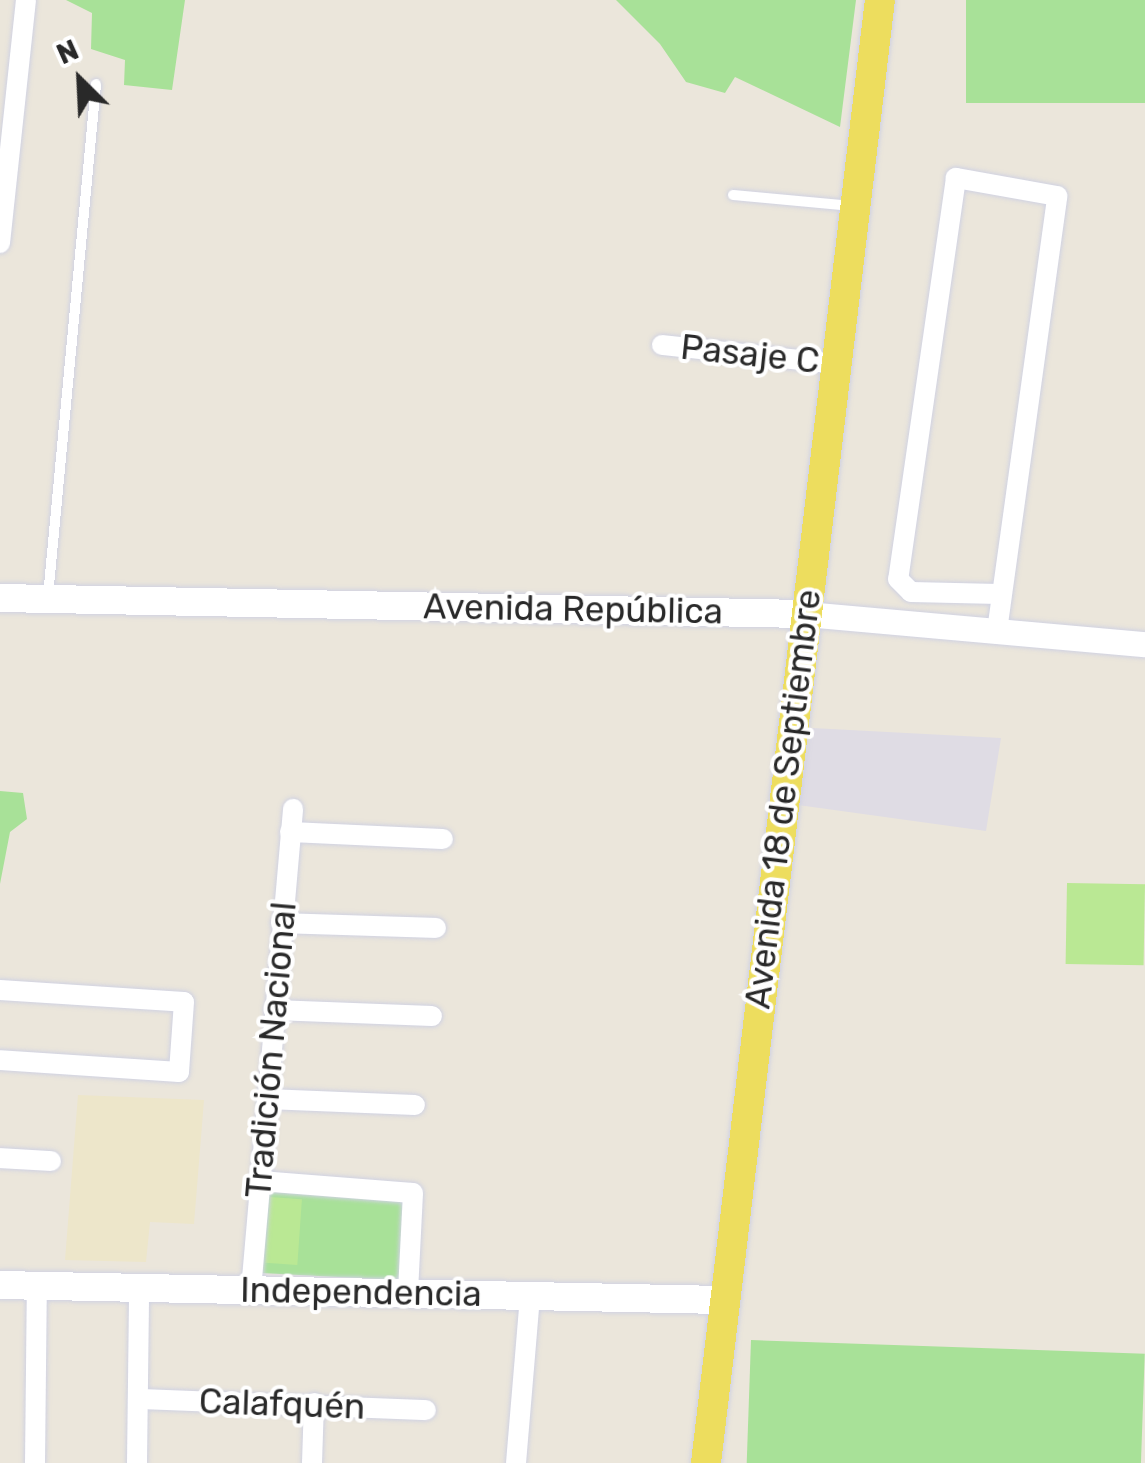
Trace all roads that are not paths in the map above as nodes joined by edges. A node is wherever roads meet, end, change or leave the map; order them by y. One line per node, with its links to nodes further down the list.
1 (26, 0): 6 (street)
2 (880, 0): 5 (main road, Avenida 18 de Septiembre)
3 (96, 84): 11 (lane)
4 (734, 196): 5 (lane)
5 (856, 206): 8 (main road, Avenida 18 de Septiembre)
6 (0, 244)
7 (662, 345): 8 (street, Pasaje C)
8 (837, 364): 12 (main road, Avenida 18 de Septiembre)
9 (999, 594): 9 (street); 13 (street)
10 (0, 598): 11 (main road, Avenida República)
11 (48, 598): 12 (main road, Avenida República)
12 (806, 614): 13 (street, Avenida República); 35 (main road, Avenida 18 de Septiembre)
13 (997, 631): 14 (street, Avenida República)
14 (1145, 644)
15 (293, 810): 16 (street, Tradición Nacional)
16 (290, 832): 17 (street); 18 (street, Tradición Nacional)
17 (444, 838)
18 (281, 923): 19 (street); 21 (street, Tradición Nacional)
19 (436, 928)
20 (0, 990): 23 (street)
21 (274, 1010): 22 (street); 24 (street, Tradición Nacional)
22 (432, 1016)
23 (0, 1060)
24 (267, 1099): 25 (street); 28 (street, Tradición Nacional)
25 (415, 1105)
26 (0, 1158): 27 (street)
27 (51, 1162)
28 (260, 1182): 32 (street, Tradición Nacional); 33 (street)
29 (0, 1285): 30 (main road, Independencia)
30 (37, 1286): 31 (main road, Independencia); 39 (street)
31 (139, 1288): 32 (main road, Independencia); 36 (street)
32 (251, 1290): 33 (main road, Independencia)
33 (408, 1293): 34 (main road, Independencia)
34 (530, 1296): 35 (main road, Independencia); 42 (street)
35 (722, 1300): 43 (main road, Avenida 18 de Septiembre)
36 (138, 1399): 37 (street, Calafquén); 40 (street)
37 (314, 1403): 38 (street, Calafquén); 41 (street)
38 (426, 1410)
39 (35, 1463)
40 (137, 1463)
41 (312, 1463)
42 (516, 1463)
43 (706, 1463)

